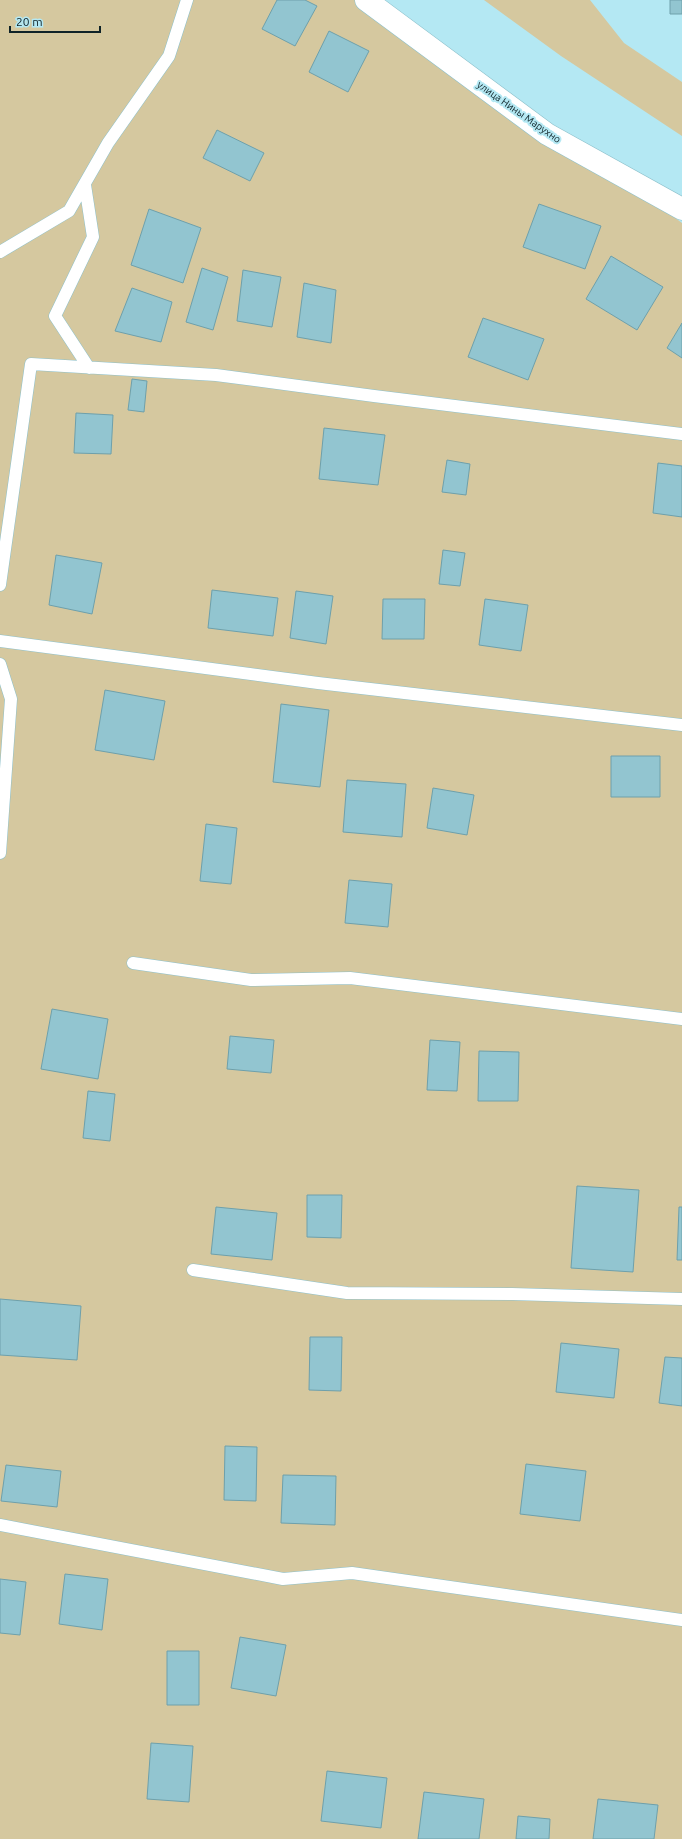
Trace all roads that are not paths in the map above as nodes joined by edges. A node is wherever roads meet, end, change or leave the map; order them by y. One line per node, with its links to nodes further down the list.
1 (187, 0): 3 (lane)
2 (366, 0): 4 (street, улица Нины Марухно)
3 (85, 184): 5 (lane); 6 (lane)
4 (682, 209)
5 (0, 252)
6 (89, 368): 7 (lane); 8 (lane)
7 (682, 434)
8 (0, 585)
9 (0, 641): 11 (lane)
10 (0, 664): 12 (lane)
11 (682, 725)
12 (0, 853)
13 (133, 963): 14 (lane)
14 (682, 1019)
15 (193, 1270): 16 (lane)
16 (682, 1299)
17 (0, 1525): 18 (lane)
18 (682, 1620)

